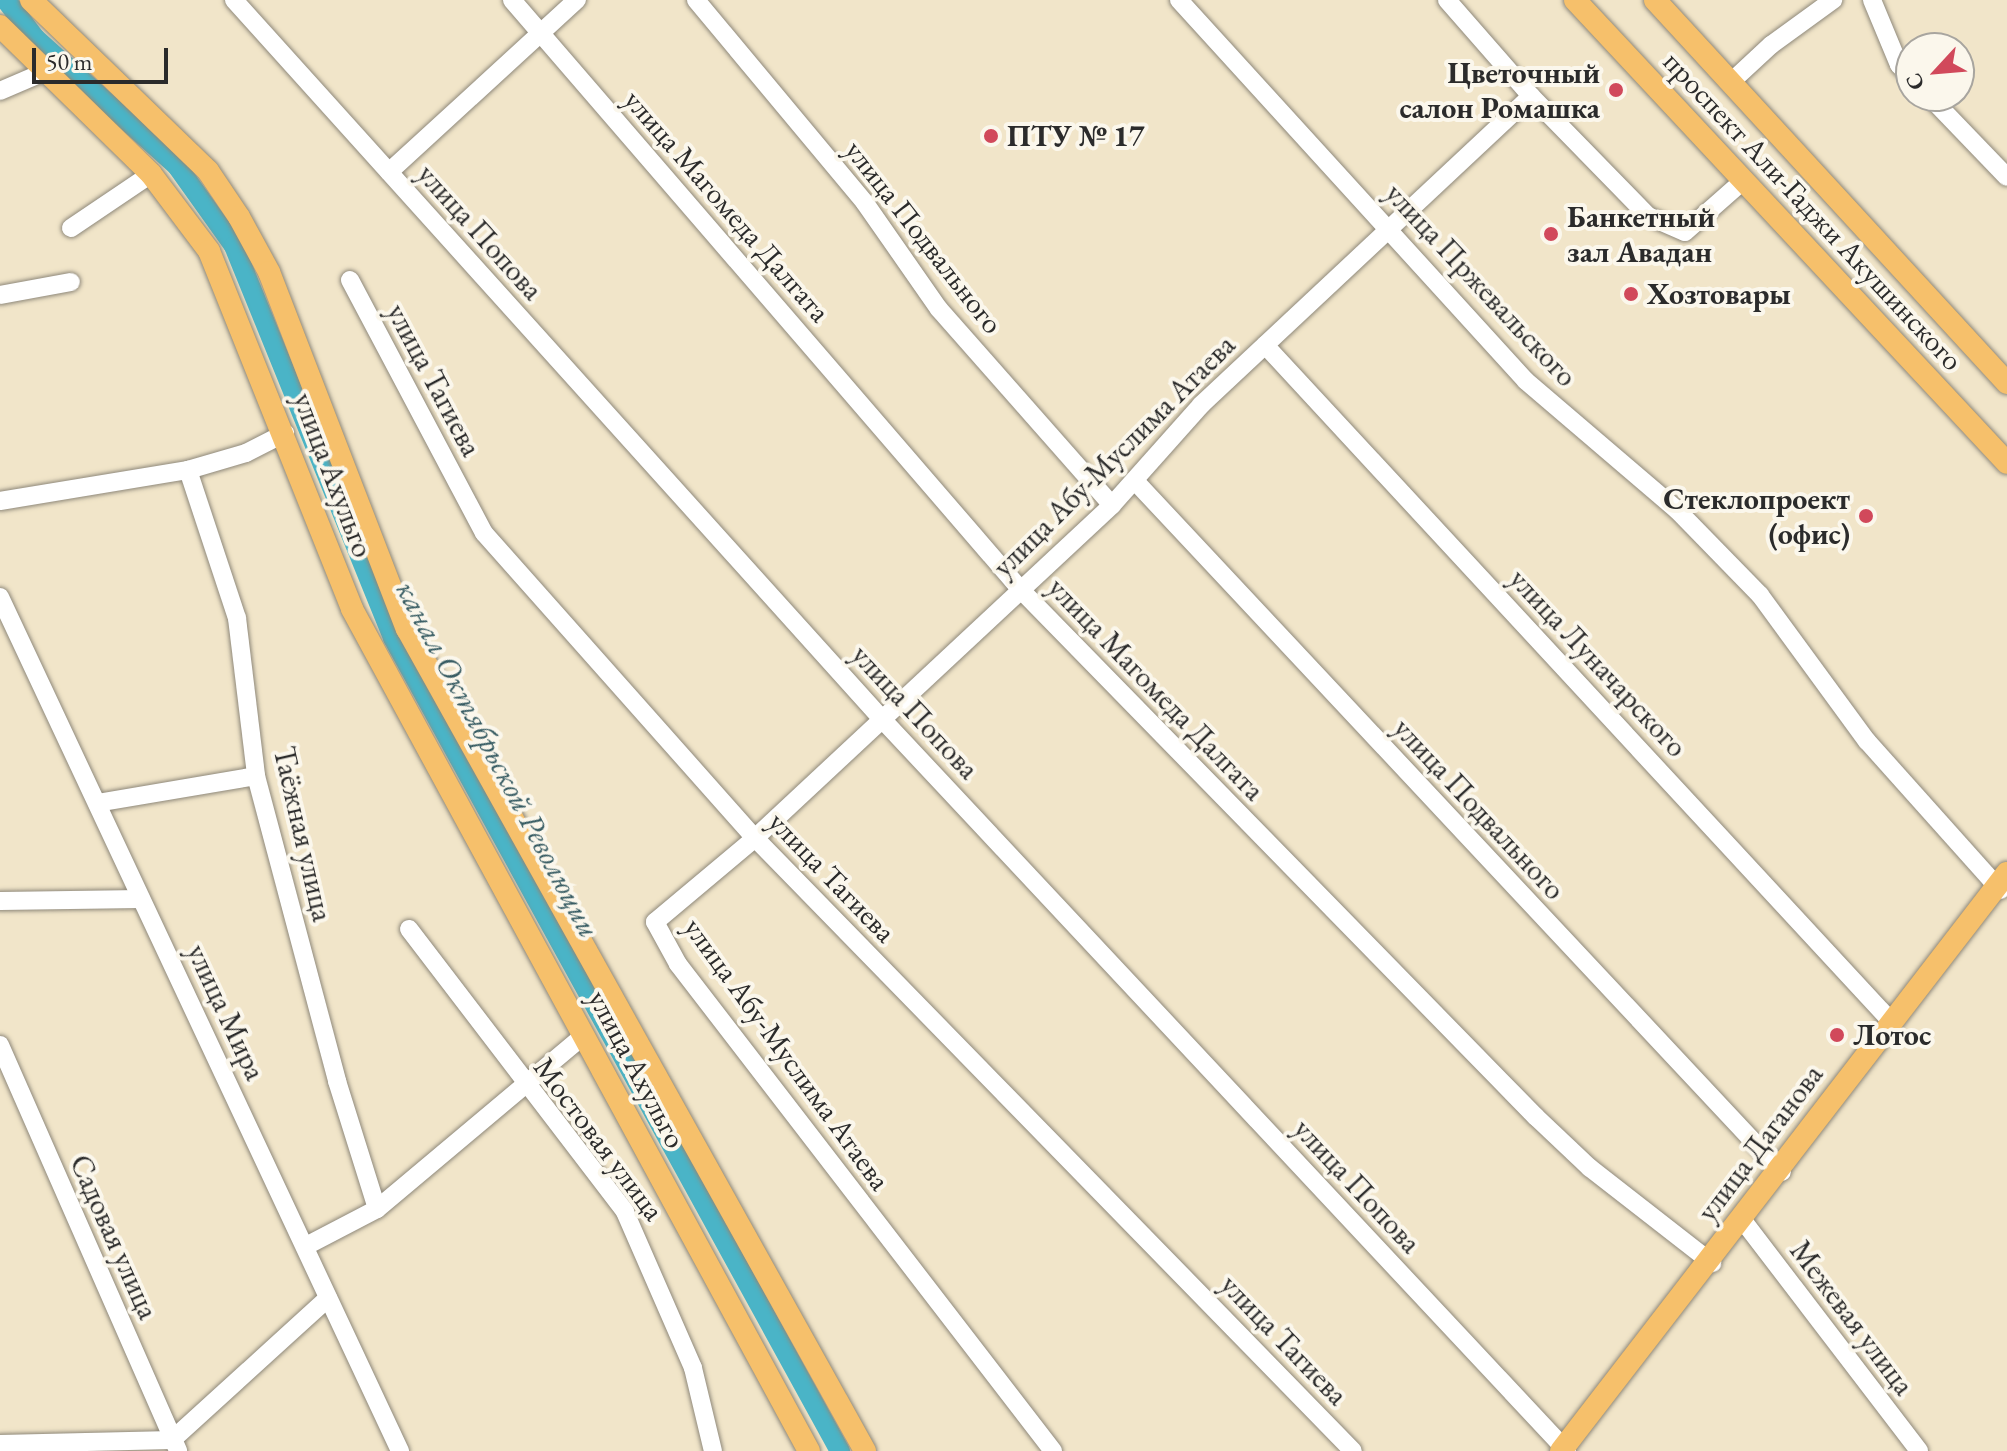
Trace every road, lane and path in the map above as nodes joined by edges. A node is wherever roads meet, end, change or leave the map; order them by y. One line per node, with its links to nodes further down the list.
1 (31, 0): 65 (main road)
2 (234, 0): 20 (street, улица Попова)
3 (512, 0): 13 (street, улица Магомеда Далгата)
4 (577, 0): 13 (street)
5 (696, 0): 38 (street, улица Подвального)
6 (1179, 0): 25 (street, улица Пржевальского)
7 (1447, 0): 18 (street)
8 (1575, 0): 23 (main road, проспект Али-Гаджи Акушинского)
9 (1655, 0): 16 (main road, проспект Али-Гаджи Акушинского)
10 (1833, 0): 16 (street)
11 (1872, 0): 14 (street)
12 (0, 26): 15 (main road, улица Ахульго)
13 (541, 32): 20 (street); 39 (street, улица Магомеда Далгата)
14 (1895, 55)
15 (42, 73): 17 (street); 21 (main road, улица Ахульго)
16 (1730, 83): 28 (main road, проспект Али-Гаджи Акушинского)
17 (0, 91)
18 (1531, 96): 23 (street); 25 (street, улица Абу-Муслима Атаева)
19 (1944, 112): 22 (street)
20 (389, 172): 41 (street, улица Попова)
21 (151, 174): 24 (street); 33 (main road, улица Ахульго)
22 (2007, 177)
23 (1744, 180): 34 (main road, проспект Али-Гаджи Акушинского)
24 (71, 228)
25 (1389, 229): 30 (street, улица Абу-Муслима Атаева); 45 (street, улица Пржевальского)
26 (350, 280): 44 (street, улица Тагиева)
27 (71, 282): 29 (street)
28 (1919, 290): 31 (main road); 32 (main road, проспект Али-Гаджи Акушинского)
29 (0, 295)
30 (1265, 345): 36 (street, улица Абу-Муслима Атаева); 49 (street, улица Луначарского)
31 (2007, 359)
32 (2007, 383)
33 (285, 433): 35 (street); 50 (main road, улица Ахульго)
34 (2007, 463)
35 (188, 470): 37 (street); 42 (street, Таёжная улица)
36 (1136, 482): 38 (street, улица Абу-Муслима Атаева); 53 (street, улица Подвального)
37 (0, 501)
38 (1112, 505): 39 (street, улица Абу-Муслима Атаева)
39 (1021, 590): 41 (street, улица Абу-Муслима Атаева); 57 (street, улица Магомеда Далгата)
40 (0, 597): 43 (street, улица Мира)
41 (881, 718): 44 (street, улица Абу-Муслима Атаева); 61 (street, улица Попова)
42 (256, 776): 43 (street); 54 (street, Таёжная улица)
43 (97, 803): 46 (street, улица Мира)
44 (755, 838): 66 (street, улица Абу-Муслима Атаева); 67 (street, улица Тагиева)
45 (2003, 883): 49 (main road, улица Даганова); 53 (main road, улица Даганова)
46 (141, 899): 47 (street); 56 (street, улица Мира)
47 (0, 901)
48 (409, 929): 52 (street, Мостовая улица)
49 (1889, 1019): 53 (main road, улица Даганова)
50 (584, 1035): 52 (street); 64 (main road, улица Ахульго)
51 (0, 1045): 60 (street, Садовая улица)
52 (522, 1083): 54 (street); 63 (street, Мостовая улица)
53 (1780, 1171): 55 (main road, улица Даганова)
54 (377, 1209): 56 (street)
55 (1742, 1220): 57 (main road, улица Даганова); 68 (street, Межевая улица)
56 (306, 1246): 58 (street, улица Мира)
57 (1710, 1262): 61 (main road, улица Даганова)
58 (328, 1298): 60 (street); 62 (street, улица Мира)
59 (0, 1444): 60 (street)
60 (175, 1446)
61 (1565, 1450)
62 (400, 1451)
63 (713, 1451)
64 (809, 1451)
65 (865, 1451)
66 (1053, 1451)
67 (1353, 1451)
68 (1919, 1451)

